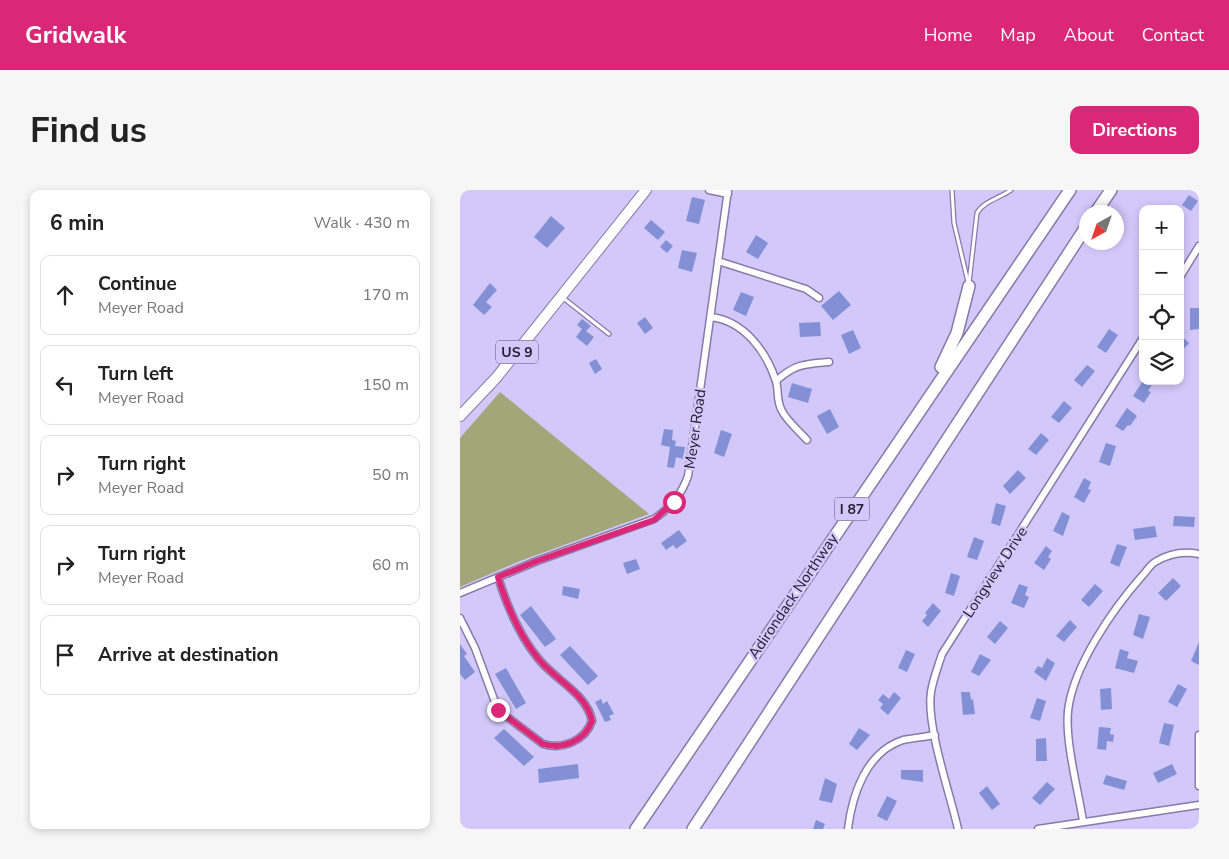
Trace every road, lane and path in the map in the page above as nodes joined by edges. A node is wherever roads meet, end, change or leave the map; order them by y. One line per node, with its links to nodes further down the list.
1 (646, 190): 14 (main road, US 9)
2 (709, 190): 7 (street)
3 (952, 190): 13 (lane)
4 (1011, 190): 13 (lane)
5 (1070, 190): 22 (highway, Adirondack Northway / I 87)
6 (1111, 190): 8 (highway)
7 (728, 192): 11 (street, Meyer Road)
8 (1101, 205)
9 (1079, 238): 34 (highway, I 87)
10 (1199, 246): 12 (street)
11 (718, 261): 15 (street); 16 (street, Meyer Road)
12 (1184, 270)
13 (969, 286): 22 (highway)
14 (562, 296): 17 (lane); 21 (main road, US 9)
15 (819, 298)
16 (711, 316): 20 (street); 25 (street, Meyer Road)
17 (609, 334)
18 (1142, 340): 29 (street, Longview Drive)
19 (829, 362): 20 (street)
20 (776, 381): 23 (street)
21 (460, 416)
22 (901, 437): 33 (highway, Adirondack Northway / I 87)
23 (807, 440)
24 (1199, 554): 32 (street)
25 (498, 577): 26 (street, Meyer Road); 27 (street)
26 (460, 593)
27 (460, 618)
28 (1199, 734): 30 (street)
29 (935, 735): 35 (street); 36 (street, Longview Drive)
30 (1199, 786)
31 (1199, 805): 32 (street)
32 (1083, 821): 37 (street)
33 (636, 829)
34 (693, 829)
35 (848, 829)
36 (958, 829)
37 (1038, 829)

